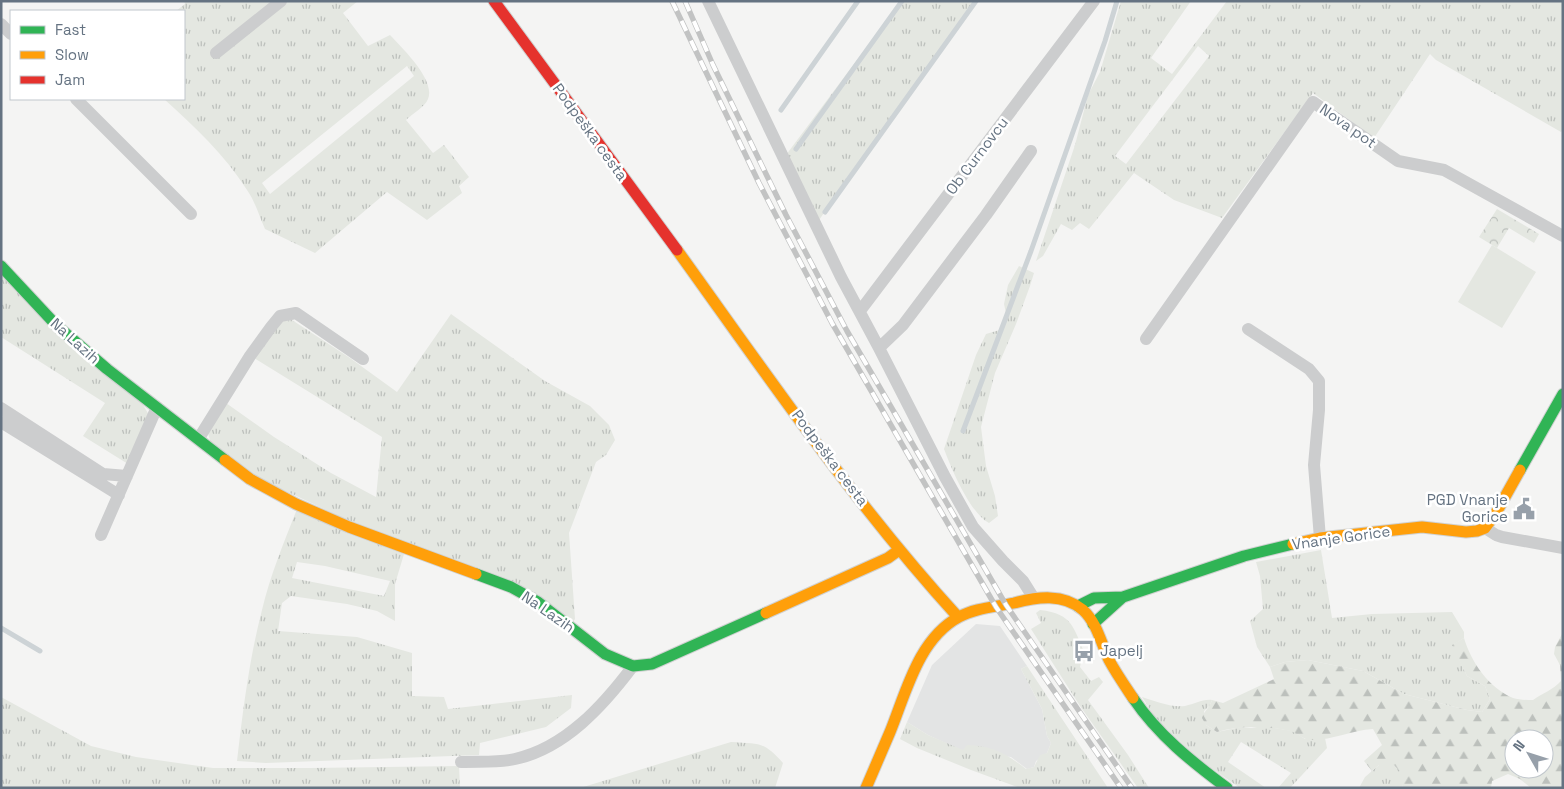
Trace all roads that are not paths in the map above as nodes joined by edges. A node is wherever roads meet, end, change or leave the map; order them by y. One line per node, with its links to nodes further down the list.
1 (281, 1): 7 (street)
2 (494, 1): 29 (street, Podpeška cesta)
3 (708, 1): 13 (street)
4 (1094, 1): 13 (street, Ob Curnovcu)
5 (1, 24): 6 (street)
6 (10, 33)
7 (216, 53)
8 (77, 100): 10 (street)
9 (1031, 151): 16 (street)
10 (191, 214)
11 (1563, 236): 15 (street, Nova pot)
12 (1, 266): 19 (street, Na Lazih)
13 (860, 311): 16 (street)
14 (1248, 329): 27 (street)
15 (1146, 338)
16 (880, 348): 30 (street)
17 (363, 359): 22 (street)
18 (1563, 394): 25 (street)
19 (157, 407): 22 (street, Na Lazih); 23 (street)
20 (1, 408): 23 (street)
21 (1, 422): 24 (street)
22 (199, 438): 35 (street, Na Lazih)
23 (127, 476): 24 (street)
24 (119, 495): 26 (street)
25 (1485, 528): 27 (street, Vnanje Gorice); 28 (street)
26 (101, 535)
27 (1320, 538): 31 (street, Vnanje Gorice)
28 (1563, 548)
29 (899, 550): 33 (street, Podpeška cesta); 35 (street)
30 (1033, 597): 32 (street); 33 (street)
31 (1123, 597): 32 (street, Vnanje Gorice); 34 (street, Vnanje Gorice)
32 (1078, 606): 34 (street)
33 (958, 617): 37 (street)
34 (1093, 624): 38 (street)
35 (633, 666): 36 (street)
36 (461, 762)
37 (866, 788)
38 (1227, 788)

